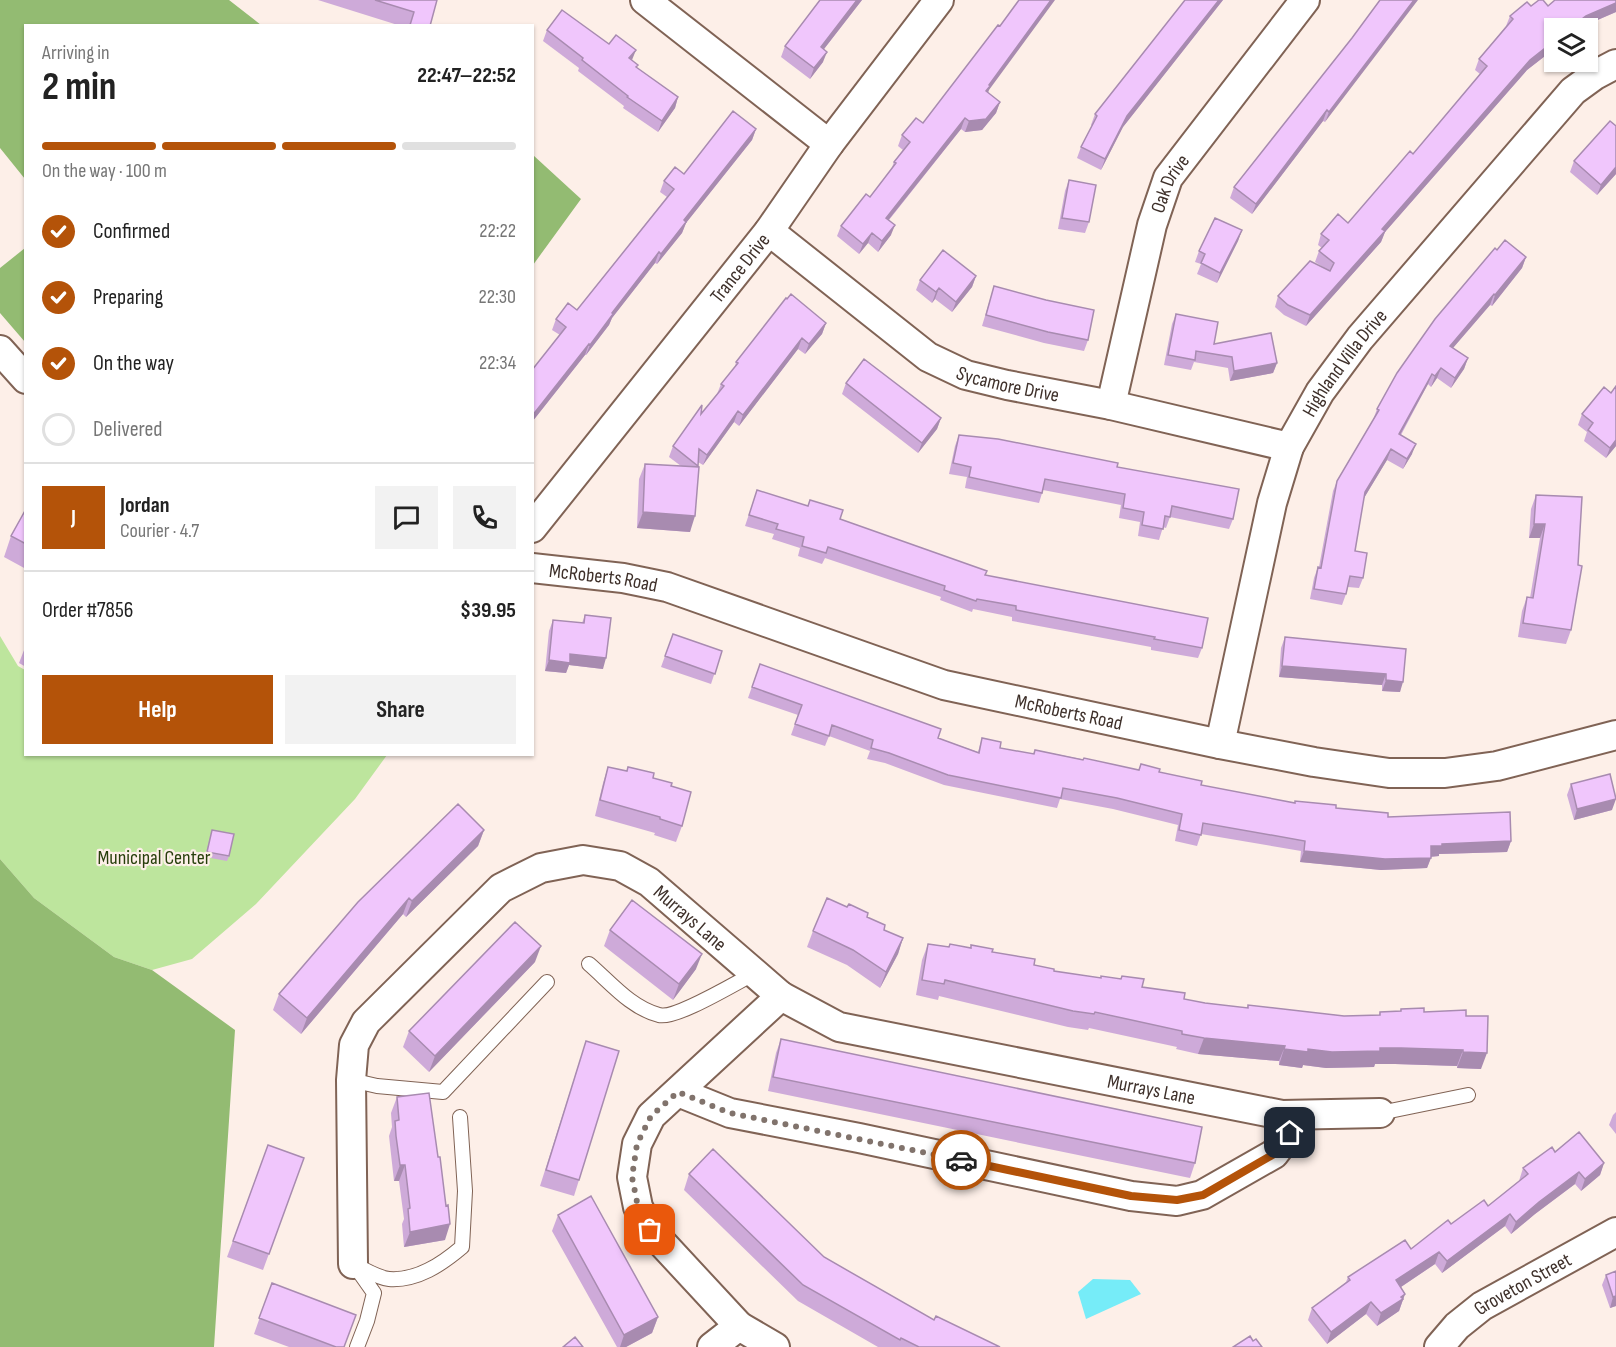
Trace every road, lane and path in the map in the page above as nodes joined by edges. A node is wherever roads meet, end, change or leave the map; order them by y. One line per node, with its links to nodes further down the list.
1 (645, 0): 5 (street)
2 (939, 0): 5 (street, Trance Drive)
3 (1305, 0): 9 (street, Oak Drive)
4 (1616, 64): 10 (street, Highland Villa Drive)
5 (829, 144): 6 (street, Trance Drive)
6 (769, 231): 9 (street, Sycamore Drive); 11 (street, Trance Drive)
7 (0, 350): 8 (street)
8 (24, 377)
9 (1111, 405): 10 (street, Sycamore Drive)
10 (1289, 447): 14 (street, Highland Villa Drive)
11 (534, 525)
12 (534, 568): 14 (street, McRoberts Road)
13 (1616, 735): 14 (street, McRoberts Road)
14 (1220, 744)
15 (589, 964): 16 (lane)
16 (754, 973): 18 (street, Murrays Lane); 19 (street, Murrays Lane)
17 (547, 982): 19 (lane)
18 (781, 996): 20 (street); 23 (street, Murrays Lane)
19 (351, 1080): 26 (street, Murrays Lane)
20 (678, 1092): 23 (street); 27 (street)
21 (1468, 1095): 22 (lane)
22 (1380, 1113): 23 (street, Murrays Lane)
23 (1293, 1115)
24 (460, 1117): 26 (lane)
25 (1616, 1232): 31 (street, Groveton Street)
26 (354, 1264): 28 (lane)
27 (739, 1326): 29 (street); 30 (street)
28 (357, 1347)
29 (712, 1347)
30 (775, 1347)
31 (1439, 1347)

